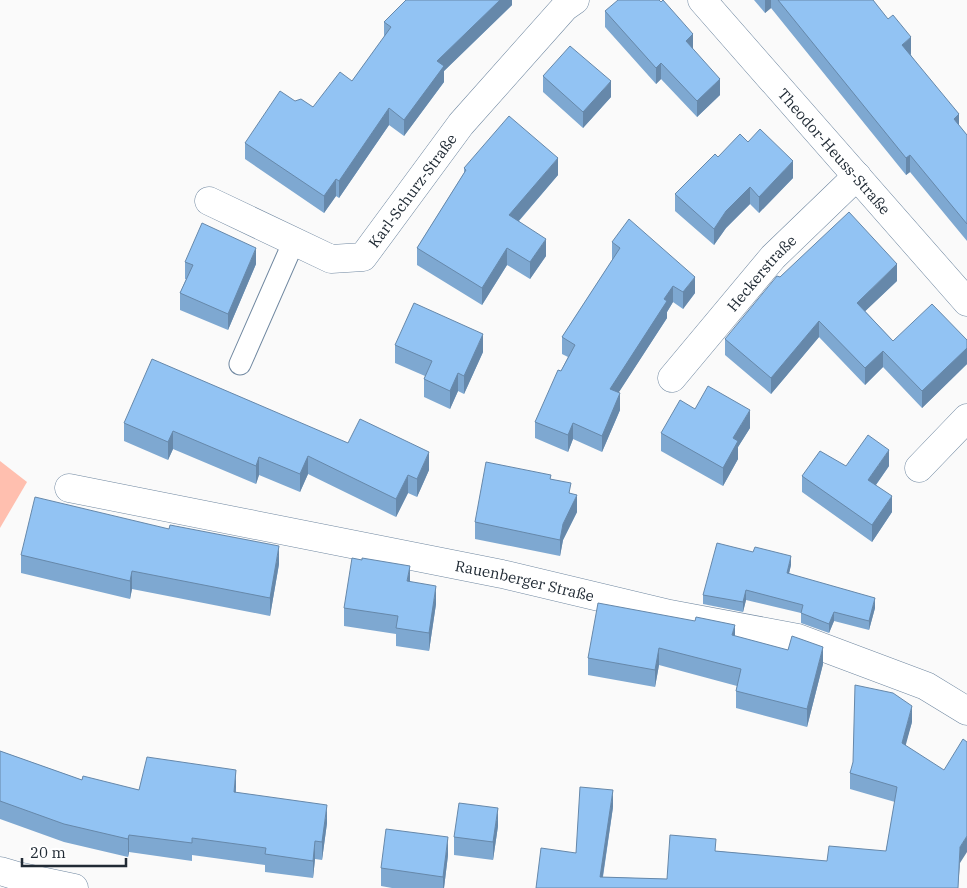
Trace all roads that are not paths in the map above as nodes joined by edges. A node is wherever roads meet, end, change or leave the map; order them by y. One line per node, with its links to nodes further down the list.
1 (574, 0): 5 (street, Karl-Schurz-Straße)
2 (702, 0): 3 (street, Theodor-Heuss-Straße)
3 (857, 176): 6 (street, Theodor-Heuss-Straße); 8 (street, Heckerstraße)
4 (208, 201): 5 (street, Karl-Schurz-Straße)
5 (294, 241): 7 (lane)
6 (967, 302)
7 (240, 364)
8 (672, 378)
9 (967, 418): 10 (street)
10 (919, 468)
11 (69, 488): 12 (street, Rauenberger Straße)
12 (967, 711)
13 (0, 870): 14 (street)
14 (74, 888)

